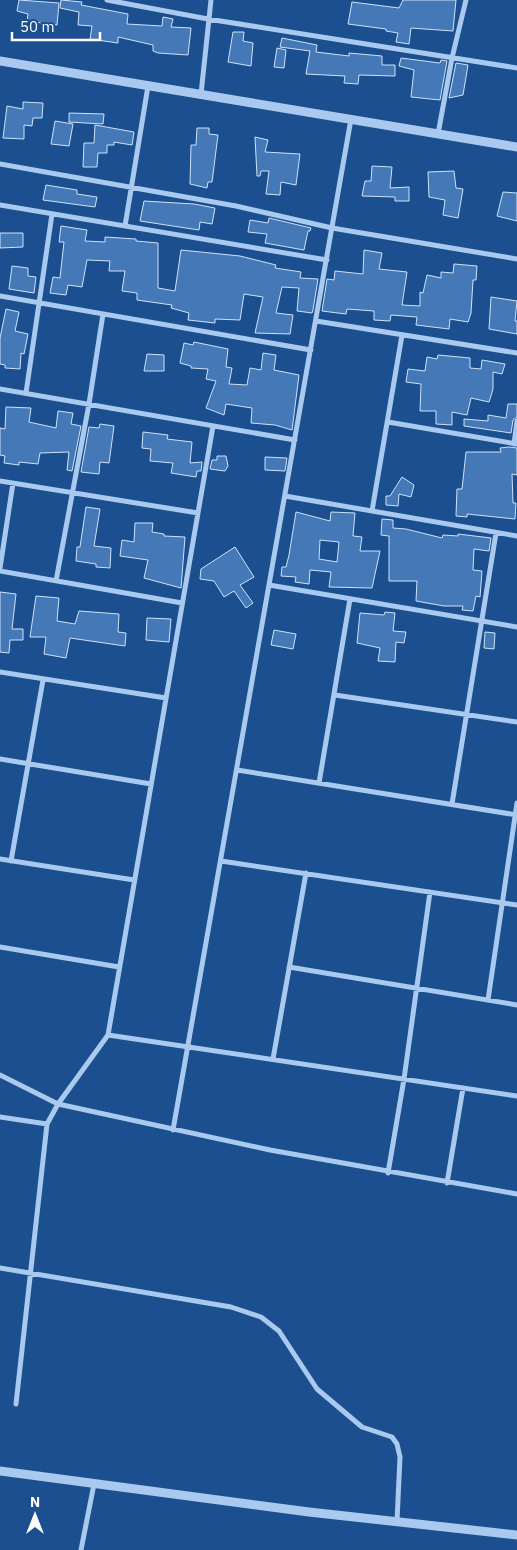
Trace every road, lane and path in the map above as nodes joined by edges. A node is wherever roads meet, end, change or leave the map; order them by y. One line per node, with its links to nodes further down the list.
1 (110, 0): 4 (street)
2 (211, 0): 4 (street)
3 (466, 0): 5 (street)
4 (208, 19): 5 (street); 9 (street)
5 (452, 58): 7 (street); 11 (street)
6 (0, 61): 8 (street)
7 (517, 68)
8 (148, 86): 9 (street); 14 (street)
9 (200, 94): 10 (street)
10 (351, 120): 11 (street); 18 (street)
11 (438, 134): 12 (street)
12 (517, 147)
13 (0, 164): 14 (street)
14 (130, 188): 17 (street); 18 (street)
15 (0, 205): 16 (street)
16 (52, 214): 17 (street); 22 (street)
17 (125, 226): 20 (street)
18 (332, 228): 19 (street); 20 (street)
19 (517, 259)
20 (326, 260): 24 (street)
21 (0, 296): 22 (street)
22 (39, 303): 23 (street); 29 (street)
23 (103, 314): 26 (street); 30 (street)
24 (316, 321): 25 (street); 26 (street)
25 (402, 335): 27 (street); 32 (street)
26 (311, 350): 34 (street)
27 (517, 353)
28 (0, 388): 29 (street)
29 (26, 393): 30 (street)
30 (89, 404): 33 (street); 38 (street)
31 (517, 420): 35 (street)
32 (388, 422): 35 (street); 40 (street)
33 (213, 426): 34 (street); 41 (street)
34 (295, 440): 39 (street)
35 (515, 444)
36 (0, 481): 37 (street)
37 (13, 483): 38 (street); 44 (street)
38 (72, 493): 41 (street); 45 (street)
39 (285, 496): 40 (street); 46 (street)
40 (372, 511): 42 (street)
41 (198, 512): 48 (street)
42 (496, 533): 43 (street); 49 (street)
43 (517, 536)
44 (0, 569): 45 (street)
45 (56, 581): 48 (street)
46 (269, 585): 47 (street); 59 (street)
47 (350, 599): 49 (street); 53 (street)
48 (182, 603): 54 (street)
49 (482, 621): 50 (street); 55 (street)
50 (517, 627)
51 (0, 672): 52 (street)
52 (43, 680): 54 (street); 58 (street)
53 (335, 695): 55 (street); 61 (street)
54 (166, 698): 60 (street)
55 (466, 715): 56 (street); 63 (street)
56 (517, 722)
57 (0, 759): 58 (street)
58 (29, 765): 60 (street); 66 (street)
59 (237, 770): 61 (street); 67 (street)
60 (151, 784): 69 (street)
61 (319, 784): 63 (street)
62 (517, 803): 64 (street)
63 (452, 804): 64 (street)
64 (516, 815): 71 (street)
65 (0, 859): 66 (street)
66 (11, 860): 69 (street)
67 (221, 860): 68 (street); 80 (street)
68 (306, 874): 70 (street); 75 (street)
69 (134, 880): 74 (street)
70 (430, 892): 71 (street); 76 (street)
71 (501, 903): 72 (street); 77 (street)
72 (517, 905)
73 (0, 947): 74 (street)
74 (119, 966): 79 (street)
75 (289, 968): 76 (street); 81 (street)
76 (417, 988): 77 (street); 83 (street)
77 (488, 1000): 78 (street)
78 (517, 1006)
79 (108, 1034): 80 (street); 86 (street)
80 (188, 1046): 81 (street); 89 (street)
81 (273, 1059): 83 (street)
82 (0, 1075): 86 (street)
83 (404, 1079): 84 (street); 90 (street)
84 (463, 1088): 85 (street); 91 (street)
85 (517, 1096)
86 (58, 1104): 88 (street); 89 (street)
87 (0, 1117): 88 (street)
88 (47, 1124): 94 (street)
89 (173, 1130): 90 (street)
90 (388, 1173): 91 (street)
91 (447, 1183): 92 (street)
92 (517, 1194)
93 (0, 1268): 94 (street)
94 (30, 1273): 95 (street); 98 (street)
95 (16, 1404)
96 (0, 1471): 97 (street)
97 (94, 1484): 98 (street); 100 (street)
98 (397, 1522): 99 (street)
99 (517, 1535)
100 (81, 1550)

